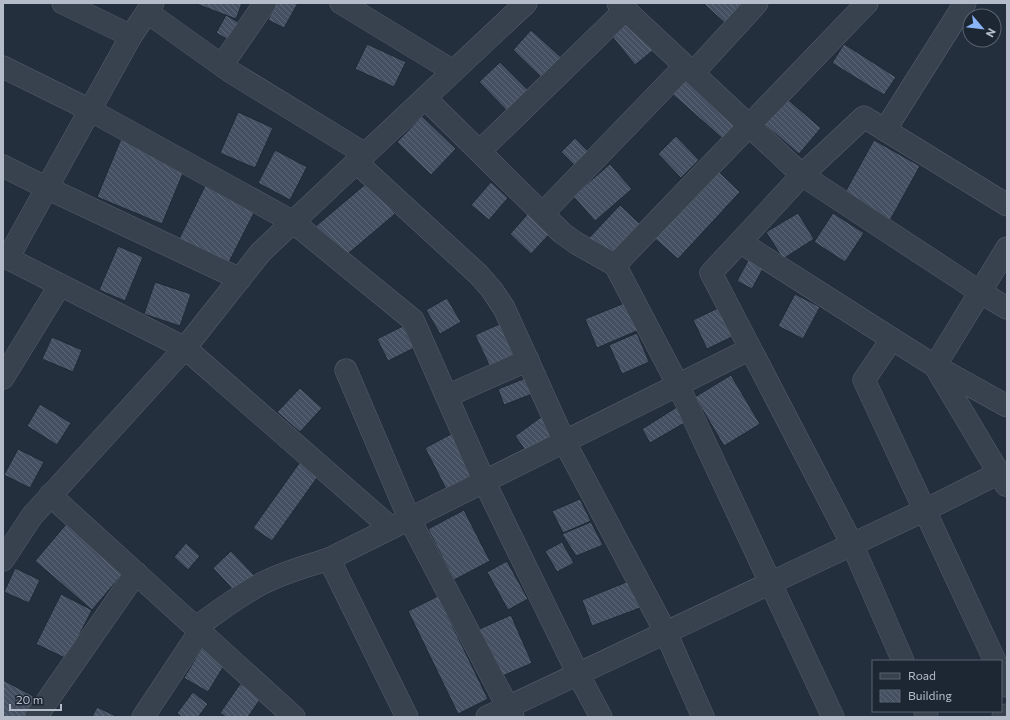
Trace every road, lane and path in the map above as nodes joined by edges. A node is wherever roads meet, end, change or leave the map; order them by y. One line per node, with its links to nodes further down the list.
1 (63, 3): 10 (street)
2 (265, 3): 11 (street)
3 (341, 3): 14 (street)
4 (526, 3): 14 (street)
5 (757, 3): 13 (street)
6 (867, 3): 17 (street)
7 (965, 3): 18 (street)
8 (150, 7): 10 (street); 11 (street)
9 (621, 7): 13 (street); 19 (street)
10 (131, 36): 16 (street)
11 (222, 65): 20 (street)
12 (3, 67): 16 (street)
13 (689, 70): 17 (street); 25 (street)
14 (453, 71): 15 (street)
15 (425, 98): 19 (street); 20 (street)
16 (90, 110): 23 (street); 26 (street)
17 (749, 126): 22 (street); 30 (street)
18 (885, 130): 22 (street); 24 (street)
19 (480, 152): 25 (street)
20 (361, 158): 26 (street); 38 (street)
21 (3, 166): 23 (street)
22 (802, 175): 27 (street); 33 (street)
23 (47, 188): 29 (street); 31 (street)
24 (1007, 204)
25 (543, 213): 30 (street)
26 (292, 222): 31 (street); 43 (street)
27 (740, 242): 35 (street); 37 (street)
28 (1007, 248): 33 (street)
29 (6, 257): 32 (street)
30 (616, 265): 42 (street)
31 (240, 279): 36 (street)
32 (60, 285): 36 (street); 41 (street)
33 (980, 292): 34 (street); 39 (street)
34 (1007, 308)
35 (892, 339): 39 (street); 49 (street)
36 (184, 348): 48 (street); 50 (street)
37 (750, 349): 42 (street); 51 (street)
38 (528, 360): 43 (street); 45 (street)
39 (935, 366): 44 (street); 46 (street)
40 (346, 370): 50 (street)
41 (3, 378)
42 (678, 385): 45 (street); 55 (street)
43 (447, 396): 47 (street)
44 (1007, 406)
45 (564, 441): 47 (street); 57 (street)
46 (1003, 479): 49 (street)
47 (484, 481): 50 (street); 60 (street)
48 (50, 495): 52 (street); 54 (street)
49 (925, 510): 51 (street); 59 (street)
50 (400, 523): 53 (street); 63 (street)
51 (852, 544): 55 (street); 58 (street)
52 (6, 547)
53 (329, 559): 56 (street); 68 (street)
54 (136, 573): 56 (street); 66 (street)
55 (770, 583): 57 (street); 72 (street)
56 (198, 629): 64 (street); 67 (street)
57 (666, 633): 60 (street); 71 (street)
58 (903, 660)
59 (995, 660)
60 (578, 674): 63 (street); 70 (street)
61 (1002, 676): 62 (street)
62 (1007, 686)
63 (511, 712): 69 (street)
64 (153, 713)
65 (1007, 715): 73 (street)
66 (36, 717)
67 (294, 717)
68 (407, 717)
69 (487, 717)
70 (601, 717)
71 (703, 717)
72 (833, 717)
73 (1003, 717)

